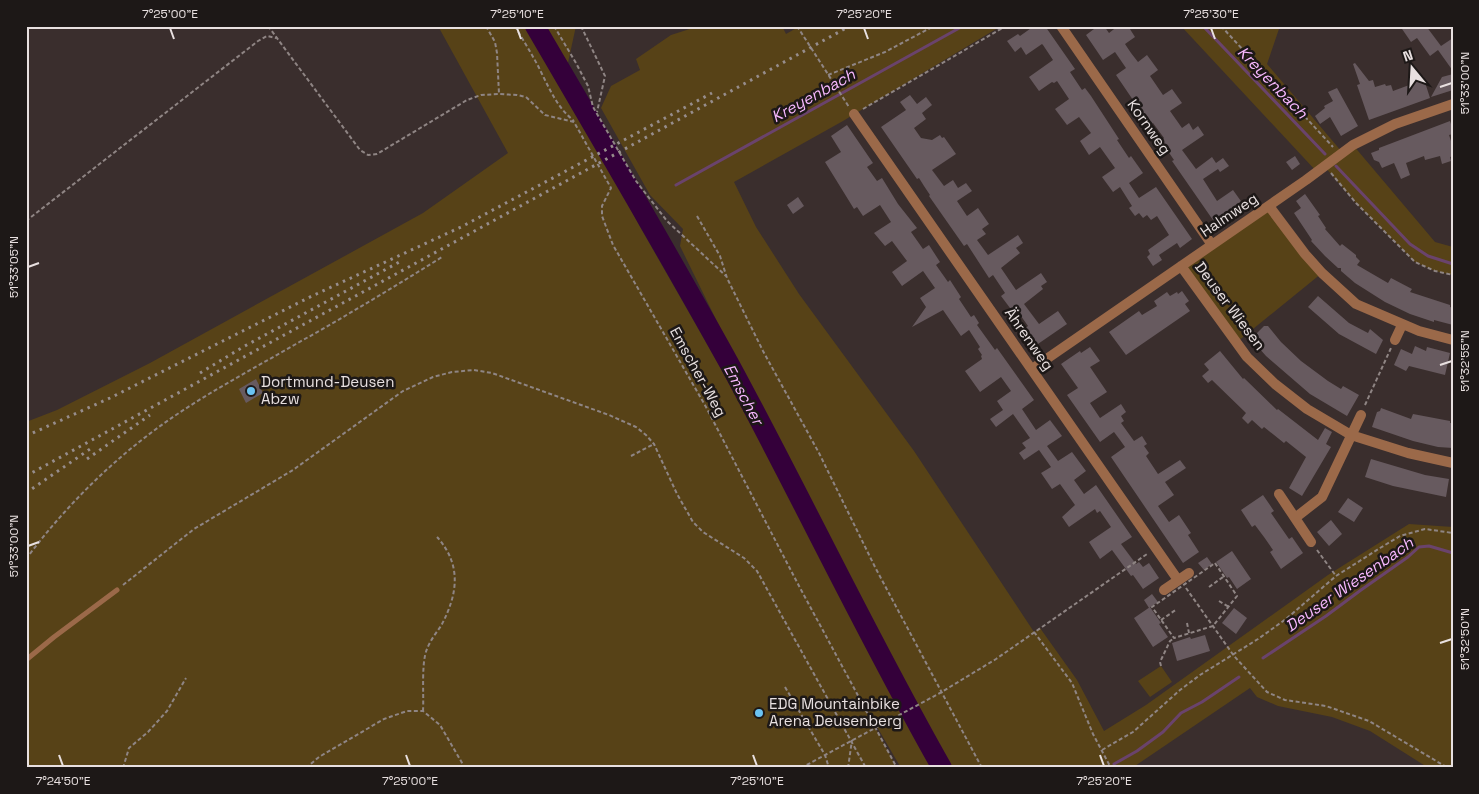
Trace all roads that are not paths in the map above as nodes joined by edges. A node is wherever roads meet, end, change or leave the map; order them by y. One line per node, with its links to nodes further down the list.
1 (1061, 26): 5 (street, Kornweg)
2 (1453, 104): 4 (street, Halmweg)
3 (854, 114): 10 (street, Ährenweg)
4 (1269, 206): 5 (street, Halmweg); 7 (street)
5 (1212, 245): 6 (street, Halmweg)
6 (1182, 266): 10 (street, Halmweg); 12 (street, Deuser Wiesen)
7 (1402, 325): 8 (street); 9 (street)
8 (1396, 340)
9 (1453, 340)
10 (1032, 369): 18 (street, Ährenweg)
11 (1361, 415): 12 (street)
12 (1351, 435): 13 (street, Deuser Wiesen); 15 (street)
13 (1453, 463)
14 (1279, 494): 15 (street)
15 (1295, 518): 16 (street)
16 (1311, 542)
17 (1189, 573): 18 (street)
18 (1181, 583): 20 (street)
19 (117, 590): 21 (lane)
20 (1164, 590)
21 (26, 660)

